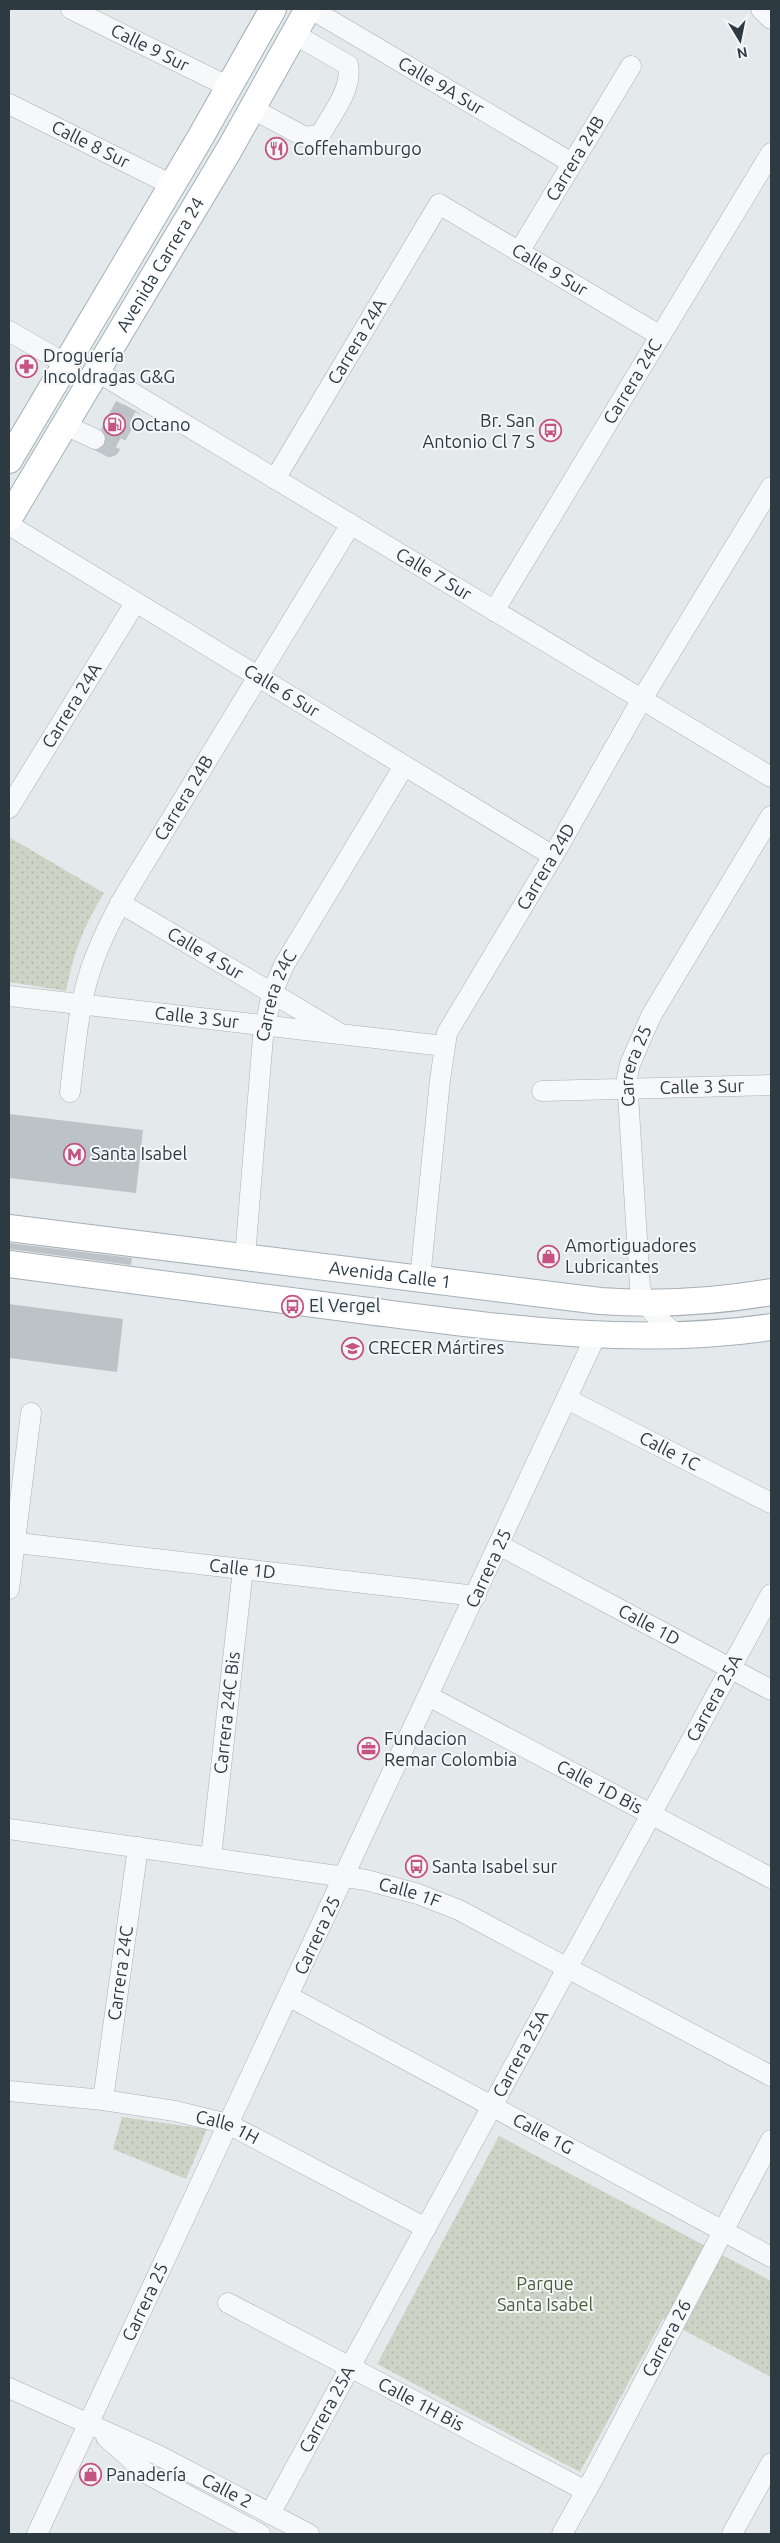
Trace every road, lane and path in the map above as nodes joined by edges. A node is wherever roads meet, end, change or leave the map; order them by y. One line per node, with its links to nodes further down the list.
1 (273, 9): 8 (main road, Avenida Carrera 24)
2 (310, 9): 6 (main road, Avenida Carrera 24); 12 (street, Calle 9A Sur)
3 (761, 9): 5 (street)
4 (80, 11): 8 (street, Calle 9 Sur)
5 (771, 19)
6 (294, 34): 10 (main road, Avenida Carrera 24); 10 (street)
7 (631, 66): 12 (street, Carrera 24B)
8 (229, 87): 13 (main road, Avenida Carrera 24)
9 (9, 104): 13 (street, Calle 8 Sur)
10 (253, 109): 19 (main road, Avenida Carrera 24)
11 (771, 153): 17 (street, Carrera 24C)
12 (572, 163): 15 (street, Carrera 24B)
13 (172, 185): 18 (main road, Avenida Carrera 24)
14 (439, 204): 15 (street, Calle 9 Sur); 21 (street, Carrera 24A)
15 (519, 252): 17 (street, Calle 9 Sur)
16 (9, 331): 18 (street)
17 (659, 336): 27 (street, Carrera 24C)
18 (66, 364): 20 (main road, Avenida Carrera 24)
19 (96, 371): 21 (street, Calle 7 Sur); 23 (main road, Avenida Carrera 24)
20 (9, 460)
21 (275, 479): 24 (street, Calle 7 Sur)
22 (771, 487): 29 (street, Carrera 24D)
23 (9, 518)
24 (350, 524): 27 (street, Calle 7 Sur); 28 (street, Carrera 24B)
25 (9, 525): 26 (street, Calle 6 Sur)
26 (135, 603): 28 (street, Calle 6 Sur); 32 (street, Carrera 24A)
27 (494, 611): 29 (street, Calle 7 Sur)
28 (257, 677): 30 (street, Calle 6 Sur); 35 (street, Carrera 24B)
29 (642, 699): 31 (street, Calle 7 Sur); 34 (street, Carrera 24D)
30 (404, 766): 34 (street, Calle 6 Sur); 36 (street, Carrera 24C)
31 (771, 777)
32 (9, 808)
33 (771, 816): 43 (street, Carrera 25)
34 (553, 856): 41 (street, Carrera 24D)
35 (120, 903): 36 (street, Calle 4 Sur); 38 (street, Carrera 24B)
36 (272, 992): 39 (street, Carrera 24C); 40 (street, Calle 4 Sur)
37 (9, 996): 38 (street, Calle 3 Sur)
38 (82, 1005): 39 (street, Calle 3 Sur); 45 (street, Carrera 24B)
39 (265, 1025): 40 (street, Calle 3 Sur); 47 (street, Carrera 24C)
40 (341, 1034): 41 (street, Calle 3 Sur)
41 (444, 1046): 49 (street, Carrera 24D)
42 (771, 1085): 43 (street, Calle 3 Sur)
43 (626, 1089): 44 (street, Calle 3 Sur); 51 (street, Carrera 25)
44 (542, 1091)
45 (70, 1092)
46 (9, 1228): 47 (main road, Avenida Calle 1)
47 (245, 1257): 49 (main road, Avenida Calle 1)
48 (9, 1264): 53 (main road)
49 (420, 1278): 51 (main road, Avenida Calle 1)
50 (771, 1292): 51 (main road, Avenida Calle 1)
51 (646, 1303): 54 (street, Carrera 25)
52 (771, 1327): 54 (main road)
53 (596, 1336): 54 (main road); 55 (street, Carrera 25)
54 (680, 1336)
55 (567, 1399): 57 (street, Calle 1C); 59 (street, Carrera 25)
56 (31, 1413): 58 (street)
57 (771, 1502)
58 (12, 1543): 60 (street, Calle 1D); 61 (street)
59 (499, 1546): 63 (street, Carrera 25); 64 (street, Calle 1D)
60 (243, 1569): 63 (street, Calle 1D); 70 (street, Carrera 24C Bis)
61 (9, 1589)
62 (771, 1594): 64 (street, Carrera 25A)
63 (476, 1596): 66 (street, Carrera 25)
64 (731, 1669): 65 (street, Calle 1D); 67 (street, Carrera 25A)
65 (771, 1690)
66 (430, 1697): 67 (street, Calle 1D Bis); 71 (street, Carrera 25)
67 (651, 1814): 72 (street, Calle 1D Bis); 73 (street, Carrera 25A)
68 (9, 1829): 69 (street, Calle 1F)
69 (138, 1847): 70 (street, Calle 1F); 77 (street, Carrera 24C)
70 (211, 1858): 71 (street, Calle 1F)
71 (347, 1877): 73 (street, Calle 1F); 74 (street, Carrera 25)
72 (771, 1878)
73 (568, 1968): 75 (street, Calle 1F); 78 (street, Carrera 25A)
74 (288, 1996): 78 (street, Calle 1G); 79 (street, Carrera 25)
75 (771, 2076)
76 (9, 2091): 77 (street, Calle 1H)
77 (102, 2100): 79 (street, Calle 1H)
78 (492, 2107): 81 (street, Carrera 25A); 82 (street, Calle 1G)
79 (228, 2124): 81 (street, Calle 1H); 87 (street, Carrera 25)
80 (771, 2140): 82 (street, Carrera 26)
81 (426, 2228): 85 (street, Carrera 25A)
82 (723, 2232): 83 (street, Calle 1G); 89 (street, Carrera 26)
83 (771, 2257)
84 (228, 2303): 85 (street, Calle 1H Bis)
85 (350, 2366): 89 (street, Calle 1H Bis); 90 (street, Carrera 25A)
86 (9, 2388): 87 (street, Calle 2)
87 (89, 2423): 90 (street, Calle 2); 91 (street, Carrera 25); 92 (street, Calle 2)
88 (771, 2463): 95 (street)
89 (586, 2491): 94 (street, Carrera 26)
90 (270, 2514): 93 (street, Calle 2)
91 (37, 2534)
92 (260, 2534)
93 (309, 2534)
94 (562, 2534)
95 (732, 2534)

